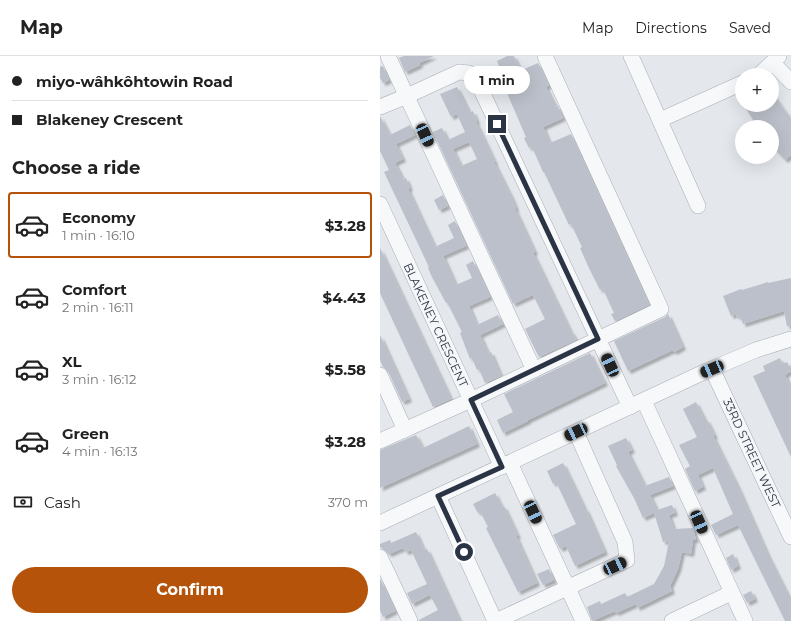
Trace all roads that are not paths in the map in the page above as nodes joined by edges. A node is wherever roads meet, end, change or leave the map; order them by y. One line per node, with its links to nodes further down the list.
1 (388, 56): 8 (street)
2 (545, 56): 13 (street)
3 (631, 56): 10 (street)
4 (776, 60): 5 (street); 6 (street)
5 (767, 68)
6 (791, 82)
7 (735, 86): 10 (street)
8 (407, 96): 9 (street); 13 (street); 16 (street)
9 (380, 107)
10 (660, 120): 12 (street)
11 (380, 204): 18 (street, BLAKENEY CRESCENT)
12 (698, 206)
13 (598, 339): 16 (street); 20 (street)
14 (791, 339): 15 (street)
15 (712, 369): 19 (street); 27 (street, 33RD STREET WEST)
16 (534, 370): 18 (street)
17 (380, 375): 21 (street)
18 (471, 400): 21 (street); 24 (street, BLAKENEY CRESCENT)
19 (644, 401): 20 (street); 30 (street)
20 (630, 407): 22 (street)
21 (405, 430): 23 (street)
22 (576, 432): 24 (street); 29 (street)
23 (380, 441)
24 (506, 465): 25 (street); 29 (street, BLAKENEY CRESCENT)
25 (438, 496): 26 (street); 32 (street)
26 (380, 523)
27 (791, 537)
28 (380, 557): 31 (street)
29 (568, 588): 32 (street); 33 (street, BLAKENEY CRESCENT)
30 (731, 593): 34 (street); 35 (street)
31 (410, 621)
32 (495, 621)
33 (583, 621)
34 (672, 621)
35 (744, 621)

